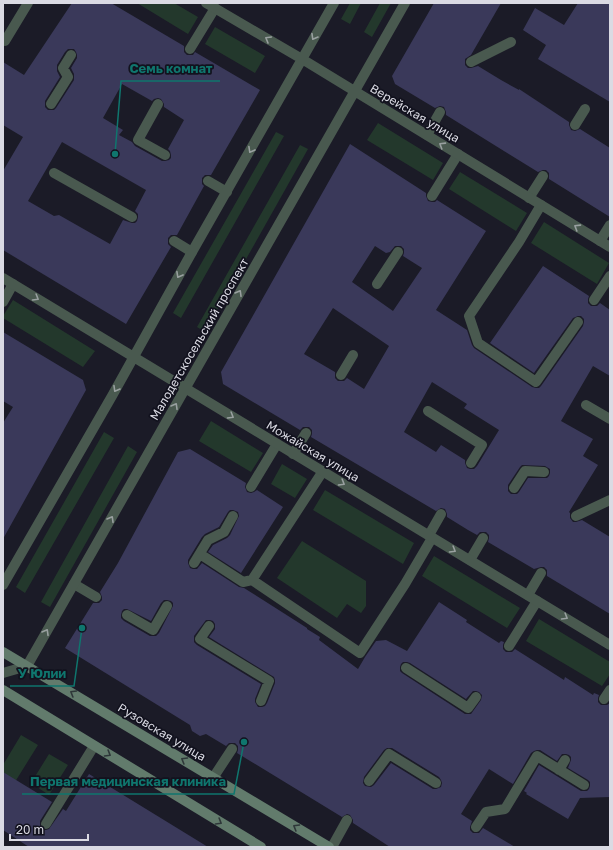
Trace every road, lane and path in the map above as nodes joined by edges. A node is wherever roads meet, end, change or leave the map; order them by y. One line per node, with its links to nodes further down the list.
1 (28, 3): 6 (street)
2 (206, 3): 5 (street, Верейская улица)
3 (334, 3): 10 (street, one-way to 10)
4 (405, 3): 12 (street, Малодетскосельский проспект)
5 (215, 8): 8 (street); 10 (street, Верейская улица, one-way to 5)
6 (5, 41)
7 (510, 42): 11 (street)
8 (190, 49)
9 (70, 55): 13 (street)
10 (302, 59): 12 (street, Верейская улица); 24 (street, one-way to 24)
11 (471, 62)
12 (355, 91): 18 (street, Верейская улица); 45 (street, Малодетскосельский проспект, one-way to 12)
13 (51, 104)
14 (158, 104): 20 (street)
15 (585, 109): 17 (street)
16 (440, 112): 18 (street)
17 (575, 125)
18 (426, 135): 19 (street, Верейская улица, one-way to 18)
19 (458, 154): 25 (street); 26 (street, Верейская улица)
20 (165, 155)
21 (54, 173): 28 (street)
22 (543, 176): 26 (street)
23 (208, 181): 24 (street)
24 (227, 192): 33 (street)
25 (432, 196)
26 (529, 198): 27 (street, Верейская улица)
27 (541, 205): 31 (street, Верейская улица, one-way to 27); 41 (street)
28 (132, 217)
29 (610, 225): 31 (street)
30 (174, 241): 33 (street)
31 (600, 241): 32 (street, Верейская улица)
32 (610, 247)
33 (192, 252): 43 (street, one-way to 43)
34 (398, 252): 38 (street)
35 (610, 276): 39 (street)
36 (3, 278): 37 (street, Можайская улица)
37 (13, 284): 40 (street); 43 (street, Можайская улица, one-way to 43)
38 (377, 284)
39 (594, 300)
40 (3, 302)
41 (578, 322)
42 (353, 355): 44 (street)
43 (134, 357): 45 (street, Можайская улица); 67 (street, one-way to 67)
44 (341, 375)
45 (186, 388): 50 (street, Можайская улица, one-way to 50); 66 (street, Малодетскосельский проспект, one-way to 45)
46 (586, 405): 48 (street)
47 (428, 411): 52 (street)
48 (610, 419)
49 (306, 433): 51 (street)
50 (277, 444): 51 (street, Можайская улица); 55 (street)
51 (293, 454): 53 (street, Можайская улица)
52 (471, 463)
53 (323, 472): 61 (street, Можайская улица, one-way to 61); 65 (street)
54 (544, 472): 56 (street)
55 (251, 487)
56 (514, 488)
57 (610, 500): 60 (street)
58 (441, 514): 61 (street)
59 (233, 516): 65 (street)
60 (576, 516)
61 (430, 536): 63 (street, Можайская улица, one-way to 63); 65 (street)
62 (483, 538): 63 (street)
63 (470, 560): 68 (street, Можайская улица)
64 (541, 572): 68 (street)
65 (252, 580)
66 (74, 584): 69 (street); 77 (street, Малодетскосельский проспект, one-way to 66)
67 (3, 585)
68 (528, 595): 70 (street, Можайская улица)
69 (96, 597)
70 (537, 601): 74 (street, Можайская улица, one-way to 74); 75 (street)
71 (167, 606): 72 (street)
72 (127, 615)
73 (208, 626): 84 (street)
74 (610, 645)
75 (509, 646)
76 (3, 652): 77 (street, Рузовская улица)
77 (27, 666): 79 (street); 89 (street, Рузовская улица, one-way to 77)
78 (406, 668): 82 (street)
79 (3, 673)
80 (3, 690): 85 (street)
81 (610, 690): 83 (street)
82 (476, 697)
83 (604, 699)
84 (261, 701)
85 (94, 746): 94 (street); 96 (street, one-way to 96)
86 (232, 749): 89 (street)
87 (565, 760): 88 (street)
88 (559, 770): 92 (street); 95 (street)
89 (214, 778): 97 (street, Рузовская улица, one-way to 89)
90 (369, 781): 91 (street)
91 (436, 783)
92 (584, 785)
93 (347, 820): 97 (street)
94 (46, 824)
95 (476, 827)
96 (261, 847)
97 (330, 847)

